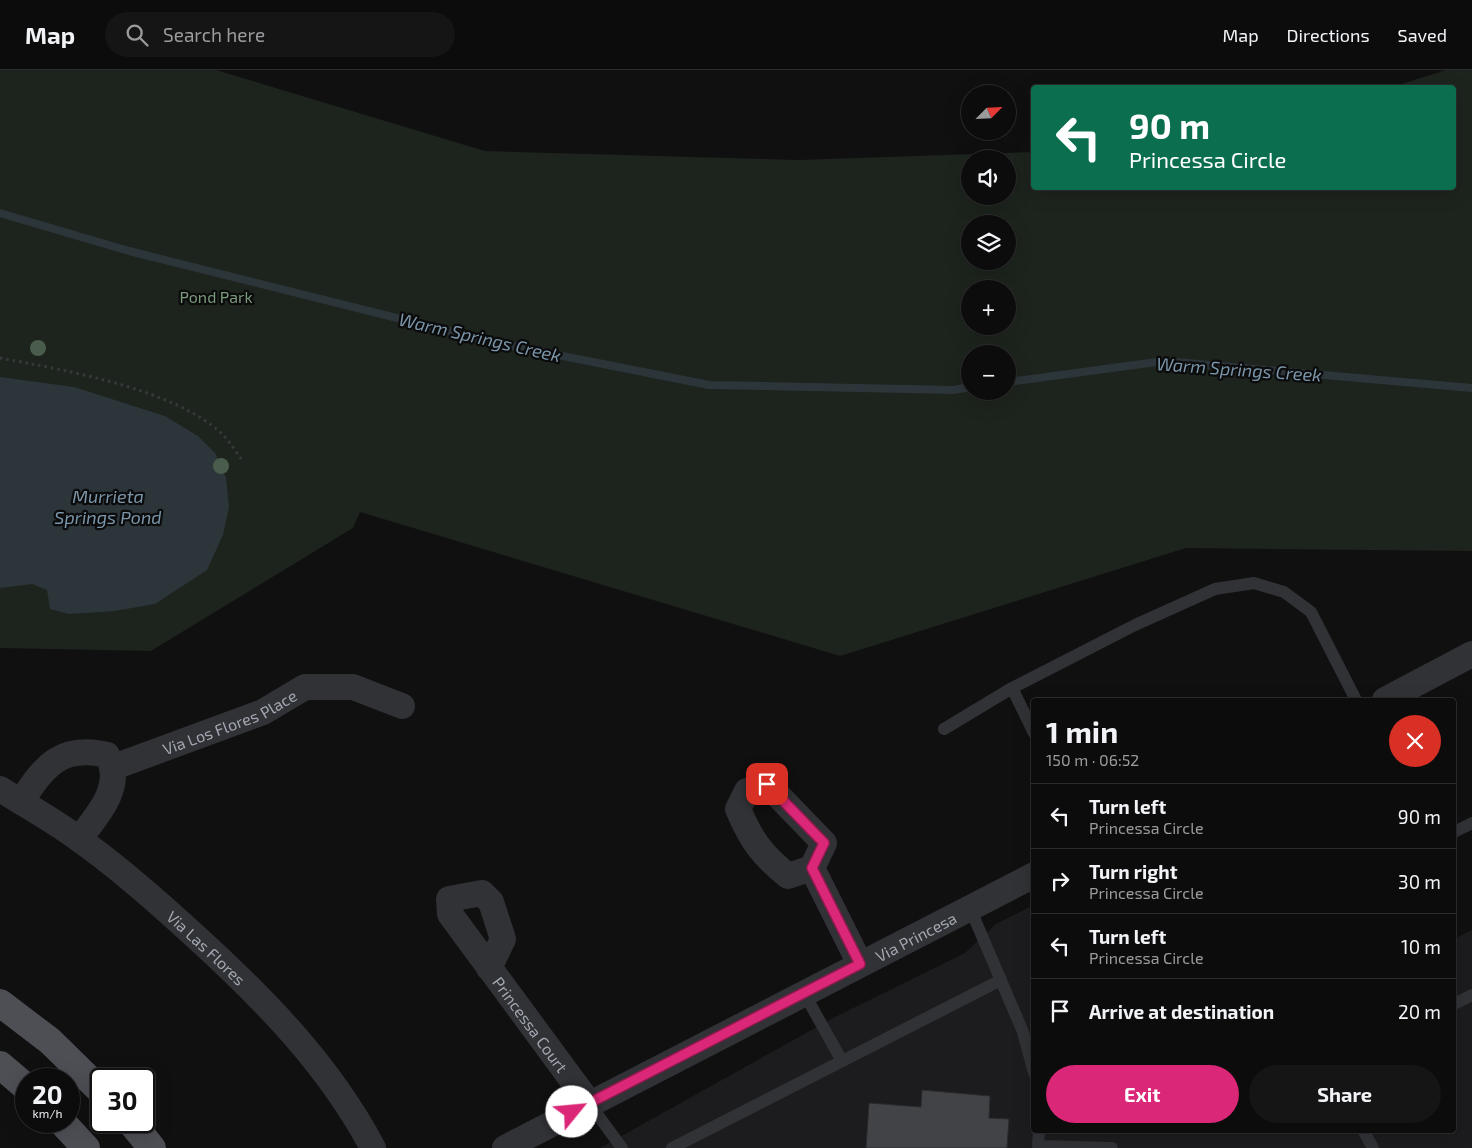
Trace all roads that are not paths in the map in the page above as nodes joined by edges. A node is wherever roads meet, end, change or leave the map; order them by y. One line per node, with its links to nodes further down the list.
1 (1472, 654): 4 (street)
2 (1012, 688): 3 (lane); 6 (lane); 7 (lane)
3 (1355, 698)
4 (1389, 698)
5 (402, 706): 8 (street, Via Los Flores Place)
6 (1031, 727)
7 (944, 728)
8 (114, 767): 9 (street); 12 (street)
9 (11, 796): 12 (street, Via Las Flores)
10 (1472, 823): 11 (lane)
11 (1456, 831)
12 (79, 839): 36 (street, Via Las Flores)
13 (812, 868): 16 (street)
14 (1031, 878): 15 (street, Via Princesa)
15 (970, 908): 16 (street, Via Princesa); 18 (lane)
16 (860, 964): 19 (street, Via Princesa)
17 (490, 968): 28 (street, Princessa Court)
18 (1001, 980): 23 (lane); 24 (lane)
19 (804, 993): 23 (lane); 28 (street, Via Princesa)
20 (1472, 994): 22 (lane)
21 (0, 1003): 27 (main road)
22 (1456, 1003)
23 (842, 1061): 39 (lane)
24 (1031, 1062)
25 (0, 1065): 26 (main road)
26 (15, 1078)
27 (90, 1081)
28 (589, 1103): 37 (street, Via Princesa); 38 (lane)
29 (72, 1133): 34 (main road)
30 (140, 1133): 35 (main road)
31 (1039, 1133): 33 (lane)
32 (1365, 1133): 41 (lane)
33 (1038, 1147): 40 (lane)
34 (86, 1148)
35 (152, 1148)
36 (373, 1148)
37 (505, 1148)
38 (622, 1148)
39 (672, 1148)
40 (1112, 1148)
41 (1373, 1148)

